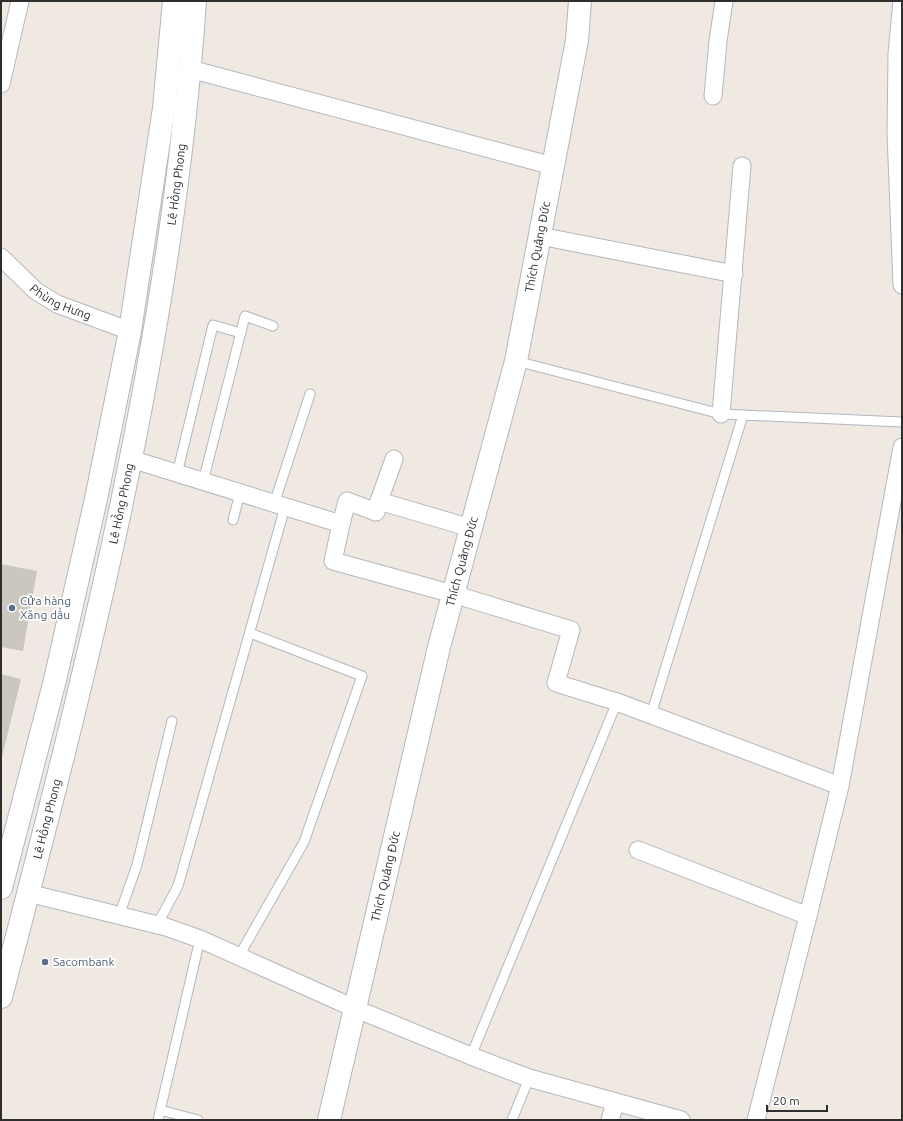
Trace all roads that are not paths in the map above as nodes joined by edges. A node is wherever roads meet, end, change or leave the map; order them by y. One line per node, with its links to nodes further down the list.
1 (20, 1): 8 (street)
2 (174, 1): 17 (main road, Lê Hồng Phong)
3 (195, 1): 7 (main road, Lê Hồng Phong)
4 (580, 1): 10 (main road, Thích Quảng Đức)
5 (724, 1): 9 (street)
6 (902, 1): 15 (street)
7 (190, 69): 10 (street); 26 (main road, Lê Hồng Phong)
8 (1, 84)
9 (713, 96)
10 (553, 166): 12 (main road, Thích Quảng Đức)
11 (742, 166): 14 (street)
12 (540, 236): 14 (street); 19 (main road, Thích Quảng Đức)
13 (1, 257): 17 (street, Phùng Hưng)
14 (734, 274): 21 (street)
15 (902, 285)
16 (273, 326): 18 (lane)
17 (130, 331): 30 (main road, Lê Hồng Phong)
18 (241, 333): 27 (lane); 28 (lane)
19 (516, 360): 21 (lane); 36 (main road, Thích Quảng Đức)
20 (310, 394): 33 (lane)
21 (721, 414): 22 (lane)
22 (743, 415): 23 (lane); 42 (lane)
23 (902, 422)
24 (902, 447): 44 (street)
25 (394, 458): 31 (street)
26 (131, 459): 27 (street); 32 (main road, Lê Hồng Phong)
27 (177, 474): 28 (street)
28 (203, 482): 29 (street)
29 (240, 493): 33 (street); 34 (lane)
30 (96, 499): 32 (main road); 38 (main road, Lê Hồng Phong)
31 (379, 501): 35 (street); 36 (street)
32 (122, 505): 39 (main road, Lê Hồng Phong)
33 (280, 505): 35 (street); 40 (lane)
34 (233, 520)
35 (341, 524): 37 (street)
36 (471, 528): 37 (main road, Thích Quảng Đức)
37 (453, 594): 41 (street); 54 (main road, Thích Quảng Đức)
38 (73, 600): 39 (main road); 46 (main road, Lê Hồng Phong)
39 (99, 606): 47 (main road, Lê Hồng Phong)
40 (250, 633): 50 (lane); 52 (lane)
41 (617, 702): 42 (street); 55 (lane)
42 (651, 715): 44 (street)
43 (172, 721): 48 (lane)
44 (840, 786): 49 (street)
45 (638, 850): 49 (street)
46 (1, 888)
47 (28, 893): 48 (street); 53 (main road, Lê Hồng Phong)
48 (119, 916): 50 (street)
49 (808, 916): 65 (street)
50 (157, 925): 51 (street)
51 (200, 938): 52 (street); 58 (lane)
52 (239, 956): 54 (street)
53 (1, 997)
54 (356, 1009): 55 (street); 61 (main road, Thích Quảng Đức)
55 (471, 1056): 56 (street)
56 (529, 1078): 57 (street); 62 (lane)
57 (615, 1103): 63 (street); 64 (street)
58 (160, 1110): 59 (lane); 60 (lane)
59 (158, 1120)
60 (198, 1120)
61 (329, 1120)
62 (512, 1120)
63 (610, 1120)
64 (681, 1120)
65 (756, 1120)

